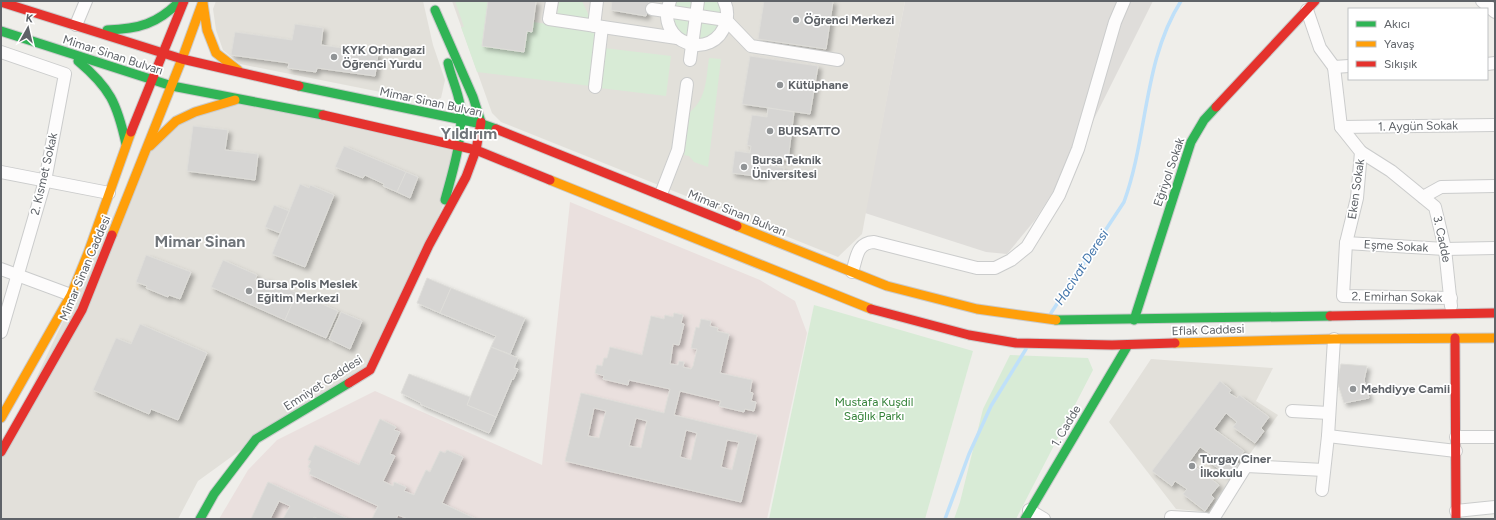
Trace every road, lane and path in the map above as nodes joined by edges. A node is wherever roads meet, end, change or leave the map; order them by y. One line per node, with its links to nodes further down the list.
1 (86, 1): 20 (street)
2 (180, 1): 22 (main road)
3 (184, 1): 27 (main road, Mimar Sinan Caddesi)
4 (432, 1): 16 (main road)
5 (552, 1): 21 (street)
6 (597, 1): 21 (street)
7 (698, 1): 18 (street)
8 (724, 1): 19 (street)
9 (1124, 1): 64 (street)
10 (1482, 1): 17 (street)
11 (7, 2): 20 (main road, Mimar Sinan Bulvarı)
12 (203, 2): 29 (main road, Mimar Sinan Caddesi); 34 (main road)
13 (669, 6): 15 (street); 18 (street); 24 (street)
14 (1311, 6): 33 (street); 74 (main road, Eğriyol Sokak)
15 (652, 9)
16 (435, 10): 35 (main road); 43 (main road)
17 (1495, 12)
18 (696, 15): 19 (street); 25 (street)
19 (726, 20): 25 (street); 31 (street)
20 (76, 25): 22 (main road, Mimar Sinan Bulvarı)
21 (598, 26): 24 (street); 39 (street)
22 (90, 30): 27 (main road, Mimar Sinan Bulvarı)
23 (1, 31): 28 (main road, Mimar Sinan Bulvarı)
24 (678, 38): 25 (street)
25 (692, 45): 30 (street)
26 (1, 52): 52 (street, 2. Kısmet Sokak)
27 (162, 53): 29 (main road, Mimar Sinan Bulvarı); 36 (main road, Mimar Sinan Caddesi)
28 (70, 54): 36 (main road, Mimar Sinan Bulvarı); 46 (main road)
29 (182, 59): 34 (main road, Mimar Sinan Bulvarı); 38 (main road, Mimar Sinan Caddesi)
30 (690, 60)
31 (838, 60)
32 (1348, 66): 33 (street)
33 (1334, 67): 45 (street)
34 (243, 74): 41 (main road, Mimar Sinan Bulvarı)
35 (452, 79): 41 (main road); 42 (main road)
36 (152, 80): 38 (main road, Mimar Sinan Bulvarı); 46 (main road, Mimar Sinan Caddesi)
37 (687, 84): 55 (street)
38 (172, 86): 40 (main road, Mimar Sinan Bulvarı); 49 (main road, Mimar Sinan Caddesi)
39 (595, 87)
40 (239, 99): 47 (main road, Mimar Sinan Bulvarı); 49 (main road)
41 (426, 112): 42 (main road, Mimar Sinan Bulvarı)
42 (461, 119): 43 (main road, Mimar Sinan Bulvarı); 47 (main road)
43 (482, 124): 48 (main road); 55 (main road, Mimar Sinan Bulvarı)
44 (1495, 125): 45 (street, 1. Aygün Sokak)
45 (1341, 128): 50 (street, Eken Sokak)
46 (126, 144): 54 (main road, Mimar Sinan Caddesi)
47 (457, 146): 48 (main road, Mimar Sinan Bulvarı); 58 (main road)
48 (476, 150): 58 (main road); 63 (main road, Mimar Sinan Bulvarı)
49 (144, 151): 88 (main road, Mimar Sinan Caddesi)
50 (1361, 152): 56 (street, 3. Cadde); 57 (street, Eken Sokak)
51 (1, 172): 52 (street)
52 (45, 181): 54 (street); 65 (street, 2. Kısmet Sokak)
53 (1495, 186): 56 (street)
54 (109, 193): 68 (main road, Mimar Sinan Caddesi)
55 (661, 194): 64 (main road, Mimar Sinan Bulvarı)
56 (1423, 197): 60 (street, 3. Cadde)
57 (1346, 243): 60 (street, Eşme Sokak); 69 (street, Eken Sokak)
58 (429, 245): 95 (main road, Emniyet Caddesi)
59 (1495, 248): 60 (street, Eşme Sokak)
60 (1445, 249): 70 (street, 3. Cadde)
61 (784, 262): 63 (main road)
62 (1, 269): 65 (street)
63 (774, 270): 75 (main road, Mimar Sinan Bulvarı)
64 (852, 272): 66 (main road, Mimar Sinan Bulvarı)
65 (19, 274): 68 (street); 76 (street, 2. Kısmet Sokak)
66 (887, 286): 67 (main road); 71 (main road, Mimar Sinan Bulvarı)
67 (863, 288)
68 (71, 295): 83 (main road, Mimar Sinan Caddesi)
69 (1343, 296): 70 (street, 2. Emirhan Sokak)
70 (1451, 298): 73 (street, 3. Cadde)
71 (933, 299): 74 (main road, Eflak Caddesi)
72 (1495, 313): 73 (main road, Eflak Caddesi)
73 (1451, 314): 74 (main road, Eflak Caddesi)
74 (1134, 320)
75 (924, 324): 80 (main road, Eflak Caddesi)
76 (1, 332)
77 (1334, 338): 78 (main road, Eflak Caddesi); 80 (main road, Eflak Caddesi); 82 (street)
78 (1455, 338): 79 (main road, Eflak Caddesi); 85 (main road)
79 (1495, 338)
80 (1128, 345): 92 (main road, 1. Cadde)
81 (1292, 411): 82 (street)
82 (1329, 413): 84 (street)
83 (1, 418)
84 (1328, 436): 87 (street); 89 (street)
85 (1456, 437): 86 (street); 87 (main road)
86 (1495, 437)
87 (1456, 451): 93 (main road)
88 (1, 452)
89 (1324, 470): 90 (street); 98 (street)
90 (1322, 490)
91 (1495, 507): 93 (street)
92 (1027, 515): 96 (street)
93 (1456, 515)
94 (1171, 518): 97 (street)
95 (200, 519)
96 (1044, 519)
97 (1206, 519)
98 (1213, 519)

